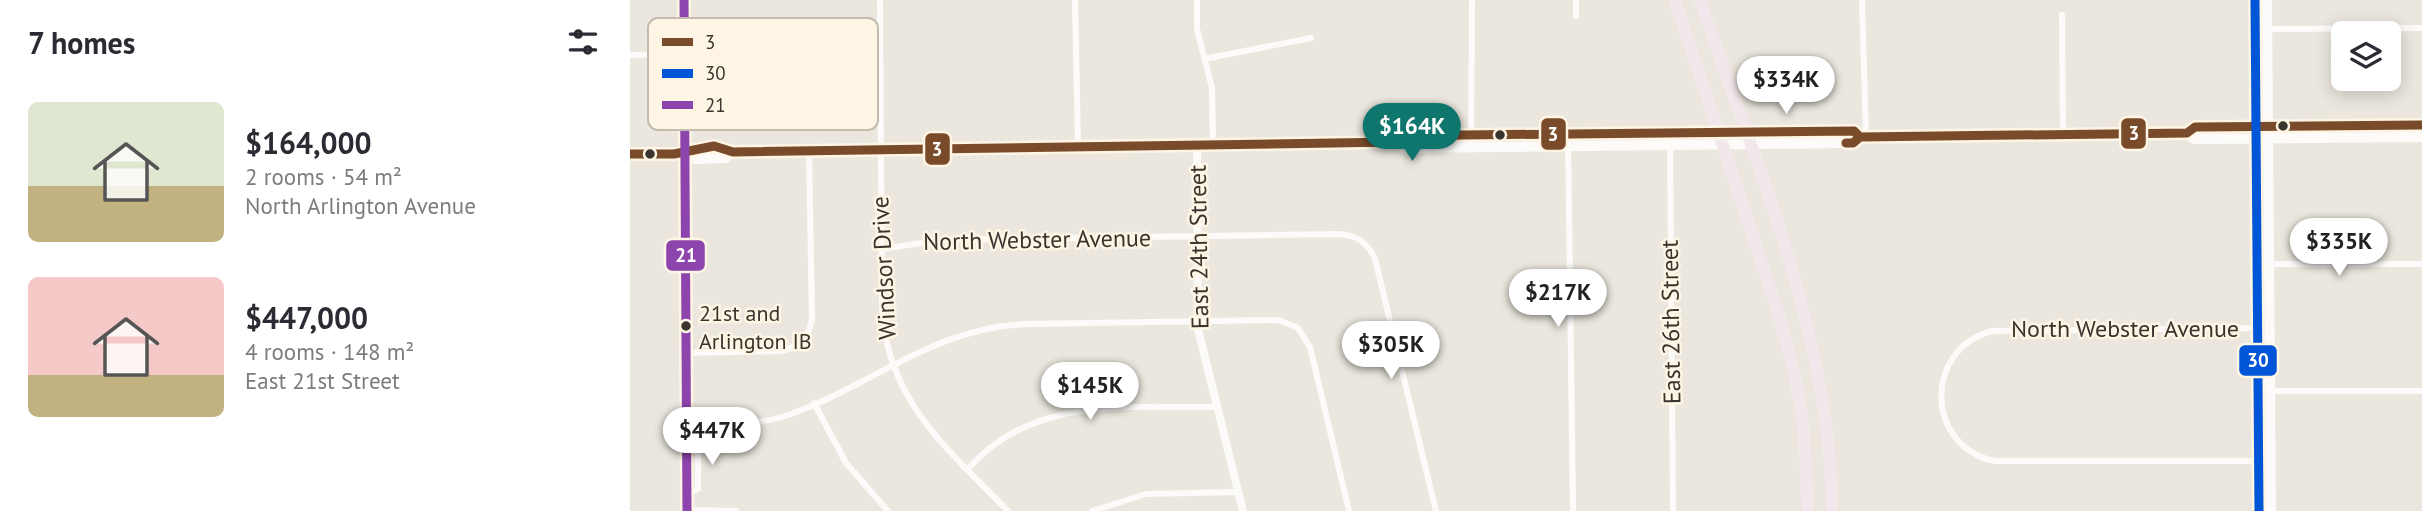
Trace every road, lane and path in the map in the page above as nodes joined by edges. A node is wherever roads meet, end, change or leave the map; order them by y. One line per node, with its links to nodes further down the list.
1 (684, 0): 14 (main road)
2 (880, 0): 41 (street, Windsor Drive)
3 (1075, 0): 39 (street)
4 (1197, 0): 20 (street, East 24th Street)
5 (1472, 0): 29 (street)
6 (1576, 0): 13 (street)
7 (1675, 0): 74 (highway)
8 (1700, 0): 75 (highway)
9 (1862, 0): 30 (street)
10 (2255, 0): 22 (main road)
11 (2267, 0): 16 (main road)
12 (2062, 15): 28 (street)
13 (1576, 16)
14 (684, 18)
15 (2422, 28): 16 (street)
16 (2267, 29): 23 (main road)
17 (1311, 38): 20 (street)
18 (630, 55): 19 (street)
19 (648, 55)
20 (1204, 59): 36 (street, East 24th Street)
21 (2422, 125): 23 (main road)
22 (2255, 127): 23 (main road); 26 (main road); 32 (main road)
23 (2267, 127): 33 (main road)
24 (683, 130): 44 (main road)
25 (1670, 133): 27 (main road); 30 (main road); 37 (street, East 26th Street)
26 (2187, 133): 28 (main road); 32 (main road)
27 (1569, 134): 29 (main road); 38 (street)
28 (2063, 134): 30 (main road)
29 (1471, 135): 34 (main road); 40 (street)
30 (1863, 137): 37 (main road)
31 (2422, 137): 33 (main road)
32 (2255, 139): 33 (main road); 47 (main road)
33 (2267, 139): 48 (main road)
34 (1396, 142): 36 (main road); 40 (main road)
35 (1197, 145): 36 (main road); 39 (main road); 45 (street, East 24th Street)
36 (1213, 145)
37 (1670, 145): 38 (main road); 73 (street, East 26th Street)
38 (1569, 146): 40 (main road); 72 (street)
39 (1078, 147): 41 (main road)
40 (1471, 147)
41 (880, 149): 42 (main road); 46 (street, Windsor Drive)
42 (810, 151): 44 (main road); 53 (street)
43 (630, 153): 44 (main road)
44 (683, 153): 53 (main road)
45 (1198, 236): 46 (street, North Webster Avenue); 50 (street, East 24th Street); 71 (street, North Webster Avenue)
46 (881, 249): 54 (street, Windsor Drive)
47 (2256, 264): 48 (street); 51 (main road)
48 (2268, 264): 49 (street); 52 (main road)
49 (2422, 264)
50 (1199, 321): 54 (street); 58 (street, East 24th Street); 70 (street)
51 (2257, 328): 52 (street, North Webster Avenue); 61 (main road); 61 (street, North Webster Avenue)
52 (2269, 328): 55 (main road)
53 (685, 353): 59 (main road)
54 (892, 367): 57 (street); 62 (street, Windsor Drive)
55 (2270, 391): 56 (street); 60 (main road)
56 (2422, 391)
57 (814, 403): 59 (street); 66 (street)
58 (1218, 407): 62 (street); 63 (street, East 24th Street)
59 (685, 424): 64 (main road)
60 (2270, 460): 61 (street); 77 (main road)
61 (2259, 461): 76 (main road)
62 (968, 469): 67 (street, Windsor Drive)
63 (1238, 492): 68 (street); 69 (street, East 24th Street)
64 (687, 510): 65 (street)
65 (737, 511)
66 (888, 511)
67 (1008, 511)
68 (1092, 511)
69 (1243, 511)
70 (1349, 511)
71 (1436, 511)
72 (1573, 511)
73 (1673, 511)
74 (1808, 511)
75 (1832, 511)
76 (2259, 511)
77 (2271, 511)

